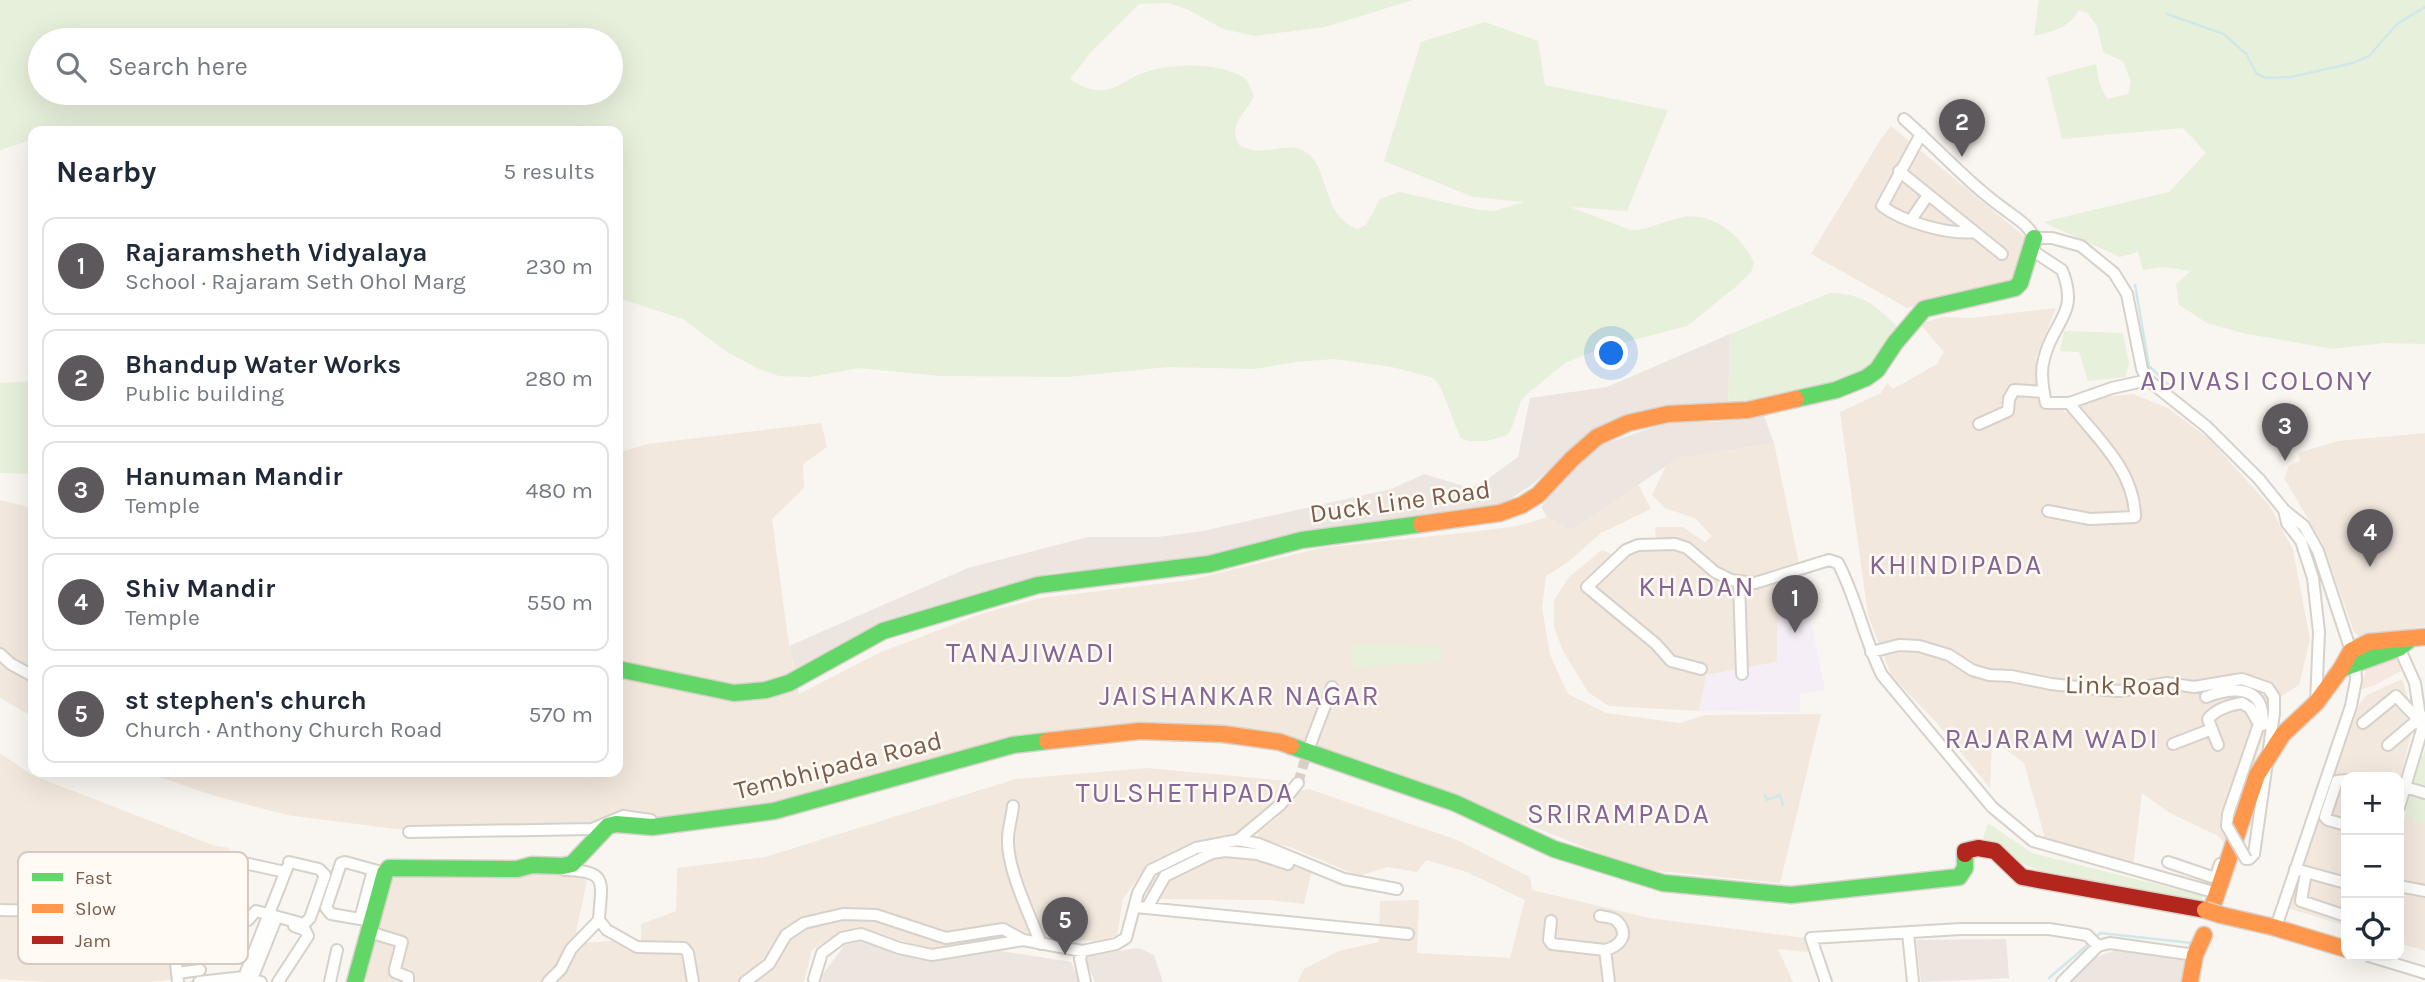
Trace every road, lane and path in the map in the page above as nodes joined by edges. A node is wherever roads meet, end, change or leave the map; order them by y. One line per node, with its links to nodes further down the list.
1 (1904, 119): 2 (street)
2 (1921, 134): 3 (street); 7 (street)
3 (1899, 171): 4 (street); 5 (street)
4 (1928, 195): 5 (street); 6 (street)
5 (1912, 220): 6 (street)
6 (1975, 232): 8 (street)
7 (2032, 243): 9 (street); 10 (street); 21 (street, Duck Line Road)
8 (2003, 254)
9 (2148, 380): 11 (street); 13 (street)
10 (2043, 392): 11 (street); 12 (street)
11 (2069, 404): 14 (street)
12 (1979, 424)
13 (2284, 510): 19 (street); 26 (street)
14 (2048, 511)
15 (1739, 581): 17 (street); 20 (street); 23 (street)
16 (2408, 641): 19 (street); 27 (street)
17 (1871, 652): 30 (street, Link Road); 57 (street)
18 (0, 654): 22 (street)
19 (2349, 661): 26 (street); 51 (street)
20 (1701, 669)
21 (623, 671)
22 (28, 673)
23 (1742, 674)
24 (1332, 687): 31 (street)
25 (2206, 697): 30 (street)
26 (2316, 703): 35 (street)
27 (2421, 717): 28 (street); 34 (street); 38 (street)
28 (2363, 723)
29 (2212, 729): 32 (street); 33 (street); 35 (street, Link Road, bridge)
30 (2271, 733): 35 (street, Link Road)
31 (1280, 742): 43 (street, Tembhipada Road); 60 (street, Tembhipada Road)
32 (2174, 744)
33 (2218, 745)
34 (2388, 745)
35 (2267, 757): 53 (street); 60 (street)
36 (2341, 780): 42 (street)
37 (1298, 783): 45 (street)
38 (2405, 787): 39 (street); 40 (street)
39 (2404, 790)
40 (2425, 793)
41 (1013, 806): 77 (street)
42 (2341, 824)
43 (667, 825): 44 (street); 50 (street, Tembhipada Road)
44 (409, 832)
45 (1238, 840): 58 (street); 61 (street)
46 (2168, 862): 53 (street)
47 (248, 864): 49 (street)
48 (1288, 864): 61 (street)
49 (285, 865): 65 (street); 65 (street)
50 (517, 869): 52 (street, Tembhipada Road); 68 (street)
51 (2295, 869): 55 (street); 71 (street)
52 (379, 871): 70 (street); 70 (street)
53 (2205, 874): 57 (street)
54 (2305, 878): 64 (street)
55 (2341, 882)
56 (2404, 887): 59 (street)
57 (2200, 889): 60 (street)
58 (1397, 890)
59 (2425, 891)
60 (2214, 906): 71 (street)
61 (1141, 907): 73 (street); 81 (street)
62 (0, 910): 63 (street)
63 (18, 911)
64 (2341, 914)
65 (270, 915): 67 (street); 87 (street); 89 (street)
66 (1600, 916): 80 (street)
67 (248, 920)
68 (599, 920): 93 (street); 94 (street)
69 (1551, 922): 80 (street)
70 (367, 924): 91 (street); 92 (street)
71 (2273, 927): 78 (street)
72 (1908, 933): 76 (street); 98 (street); 99 (street)
73 (1408, 934)
74 (2204, 935): 82 (street)
75 (1023, 940): 77 (street); 88 (street); 95 (street)
76 (2094, 941): 82 (street); 100 (street)
77 (1041, 944): 81 (street)
78 (2341, 947)
79 (337, 950): 90 (street)
80 (1605, 950): 97 (street)
81 (1082, 951): 96 (street)
82 (2195, 955): 101 (street)
83 (2385, 961): 84 (street)
84 (2425, 973)
85 (200, 975): 86 (street); 87 (street)
86 (177, 977)
87 (252, 979)
88 (814, 979)
89 (278, 982)
90 (330, 982)
91 (355, 982)
92 (408, 982)
93 (548, 982)
94 (693, 982)
95 (745, 982)
96 (1085, 982)
97 (1609, 982)
98 (1826, 982)
99 (1913, 982)
100 (2062, 982)
101 (2190, 982)

